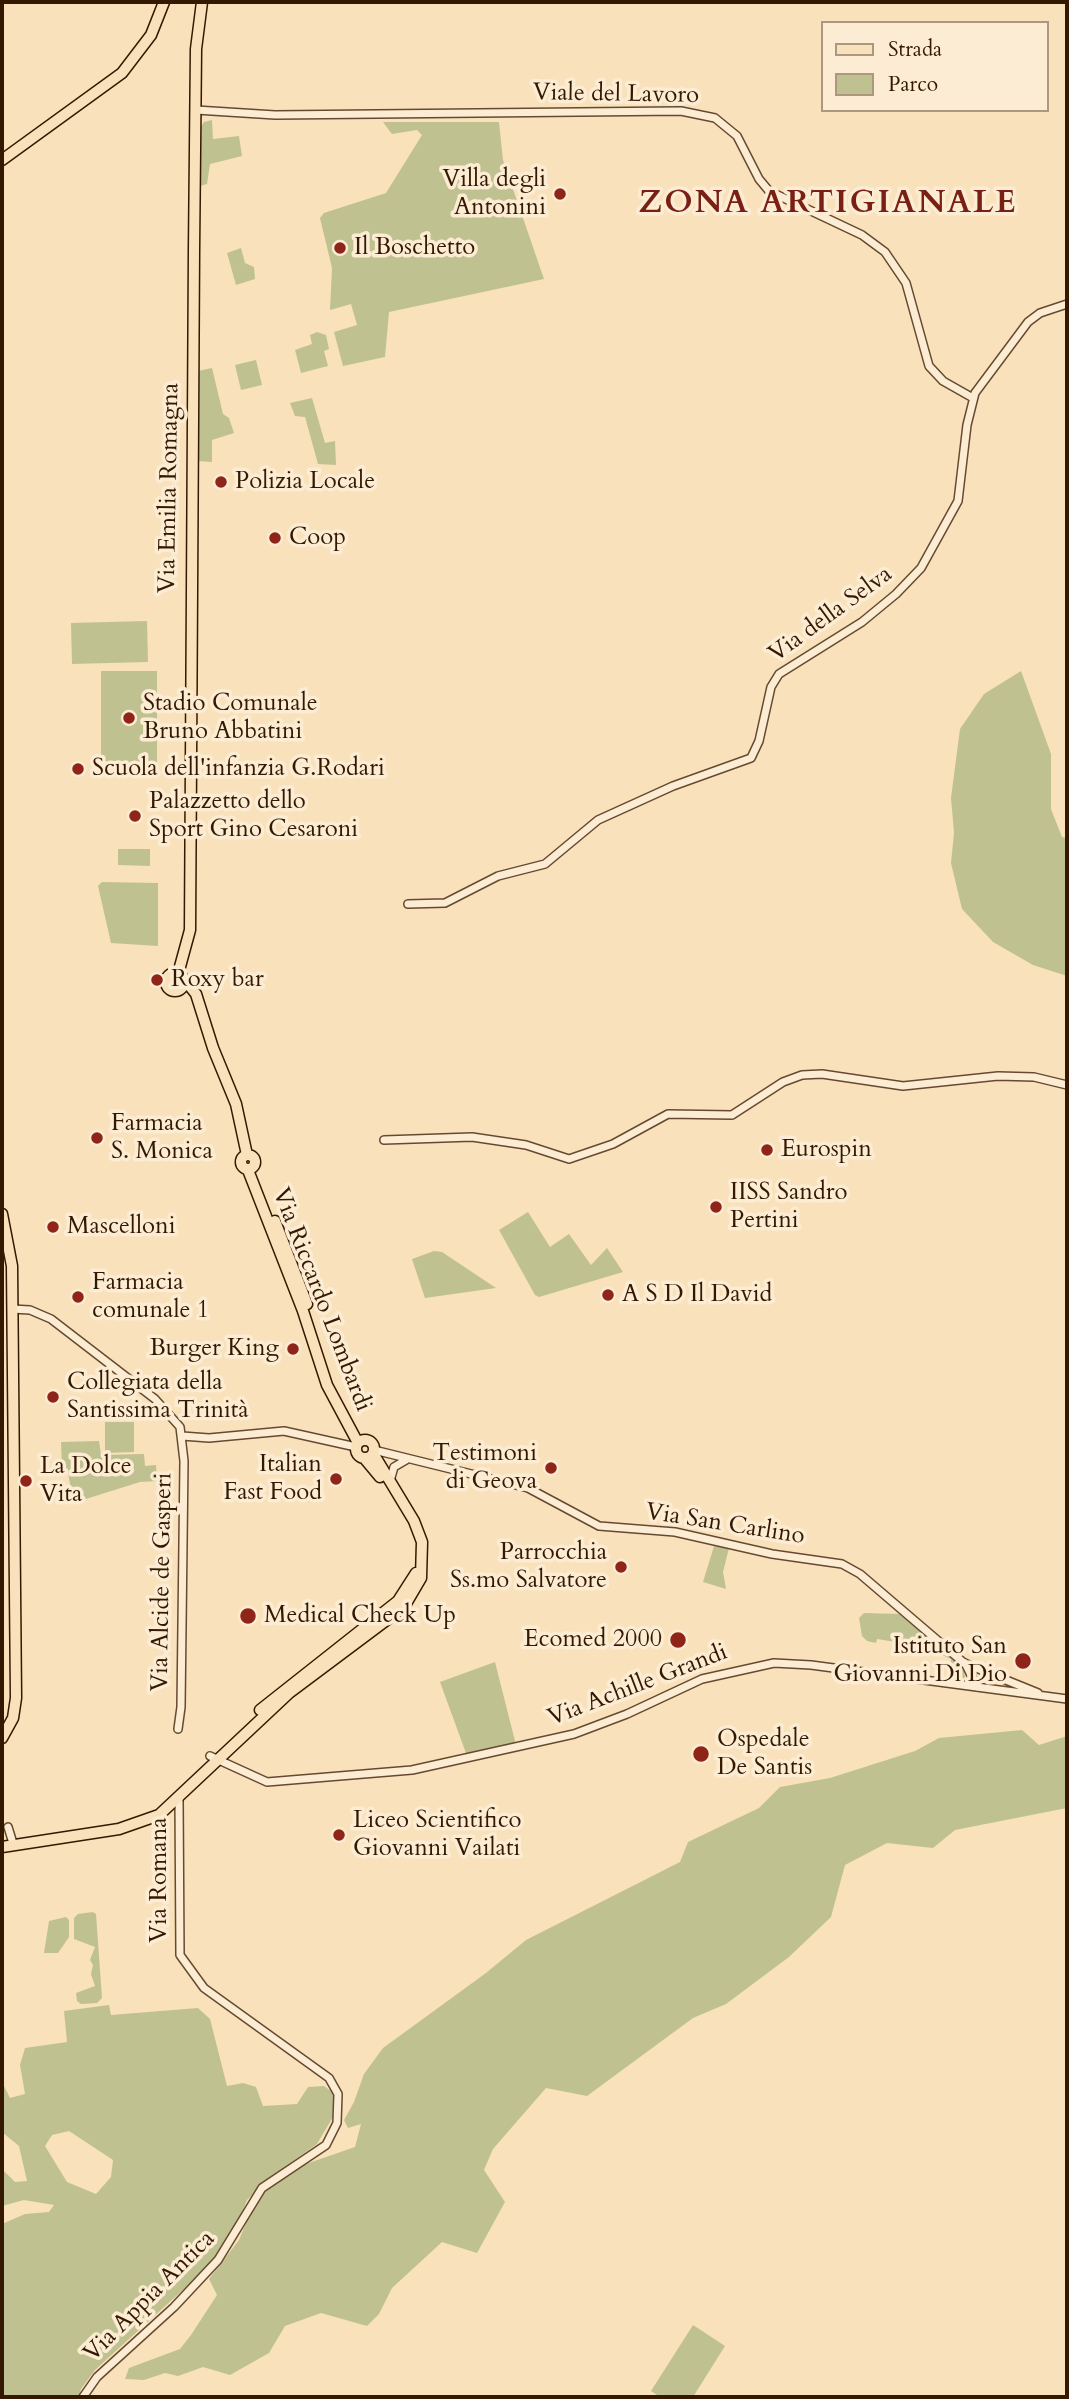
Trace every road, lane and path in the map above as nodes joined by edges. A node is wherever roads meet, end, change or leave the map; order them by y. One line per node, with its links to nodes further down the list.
1 (164, 2): 4 (main road)
2 (202, 2): 3 (main road, Via Emilia Romagna)
3 (196, 110): 6 (street, Viale del Lavoro); 8 (main road, Via Emilia Romagna)
4 (2, 160)
5 (1067, 304): 6 (street, Via della Selva)
6 (973, 398): 7 (street, Via della Selva)
7 (408, 904)
8 (182, 979): 14 (main road, Via Riccardo Lombardi)
9 (1067, 1085): 10 (street)
10 (384, 1140)
11 (2, 1214): 12 (main road)
12 (14, 1309): 13 (street); 27 (main road)
13 (182, 1436): 14 (street); 26 (street, Via Alcide de Gasperi)
14 (359, 1443): 15 (main road); 15 (main road)
15 (371, 1454): 16 (street, Via San Carlino); 17 (main road); 28 (main road)
16 (406, 1460): 17 (street); 18 (street, Via San Carlino)
17 (390, 1482): 28 (main road)
18 (966, 1666): 19 (street, Via San Carlino); 21 (street); 22 (street, Via San Carlino)
19 (978, 1669): 20 (street, Via San Carlino); 22 (street)
20 (998, 1677): 23 (street); 24 (street, Via San Carlino)
21 (960, 1685): 22 (street, Via Achille Grandi); 28 (street, Via Achille Grandi)
22 (977, 1687): 23 (street, Via Achille Grandi)
23 (989, 1689): 24 (street, Via Achille Grandi)
24 (1045, 1696): 25 (street)
25 (1067, 1699)
26 (178, 1729)
27 (2, 1738)
28 (213, 1758): 29 (main road); 31 (main road)
29 (179, 1798): 32 (main road); 33 (street, Via Romana)
30 (8, 1827): 31 (street)
31 (7, 1841)
32 (2, 1847)
33 (211, 1993): 34 (street, Via Appia Antica)
34 (83, 2397)

